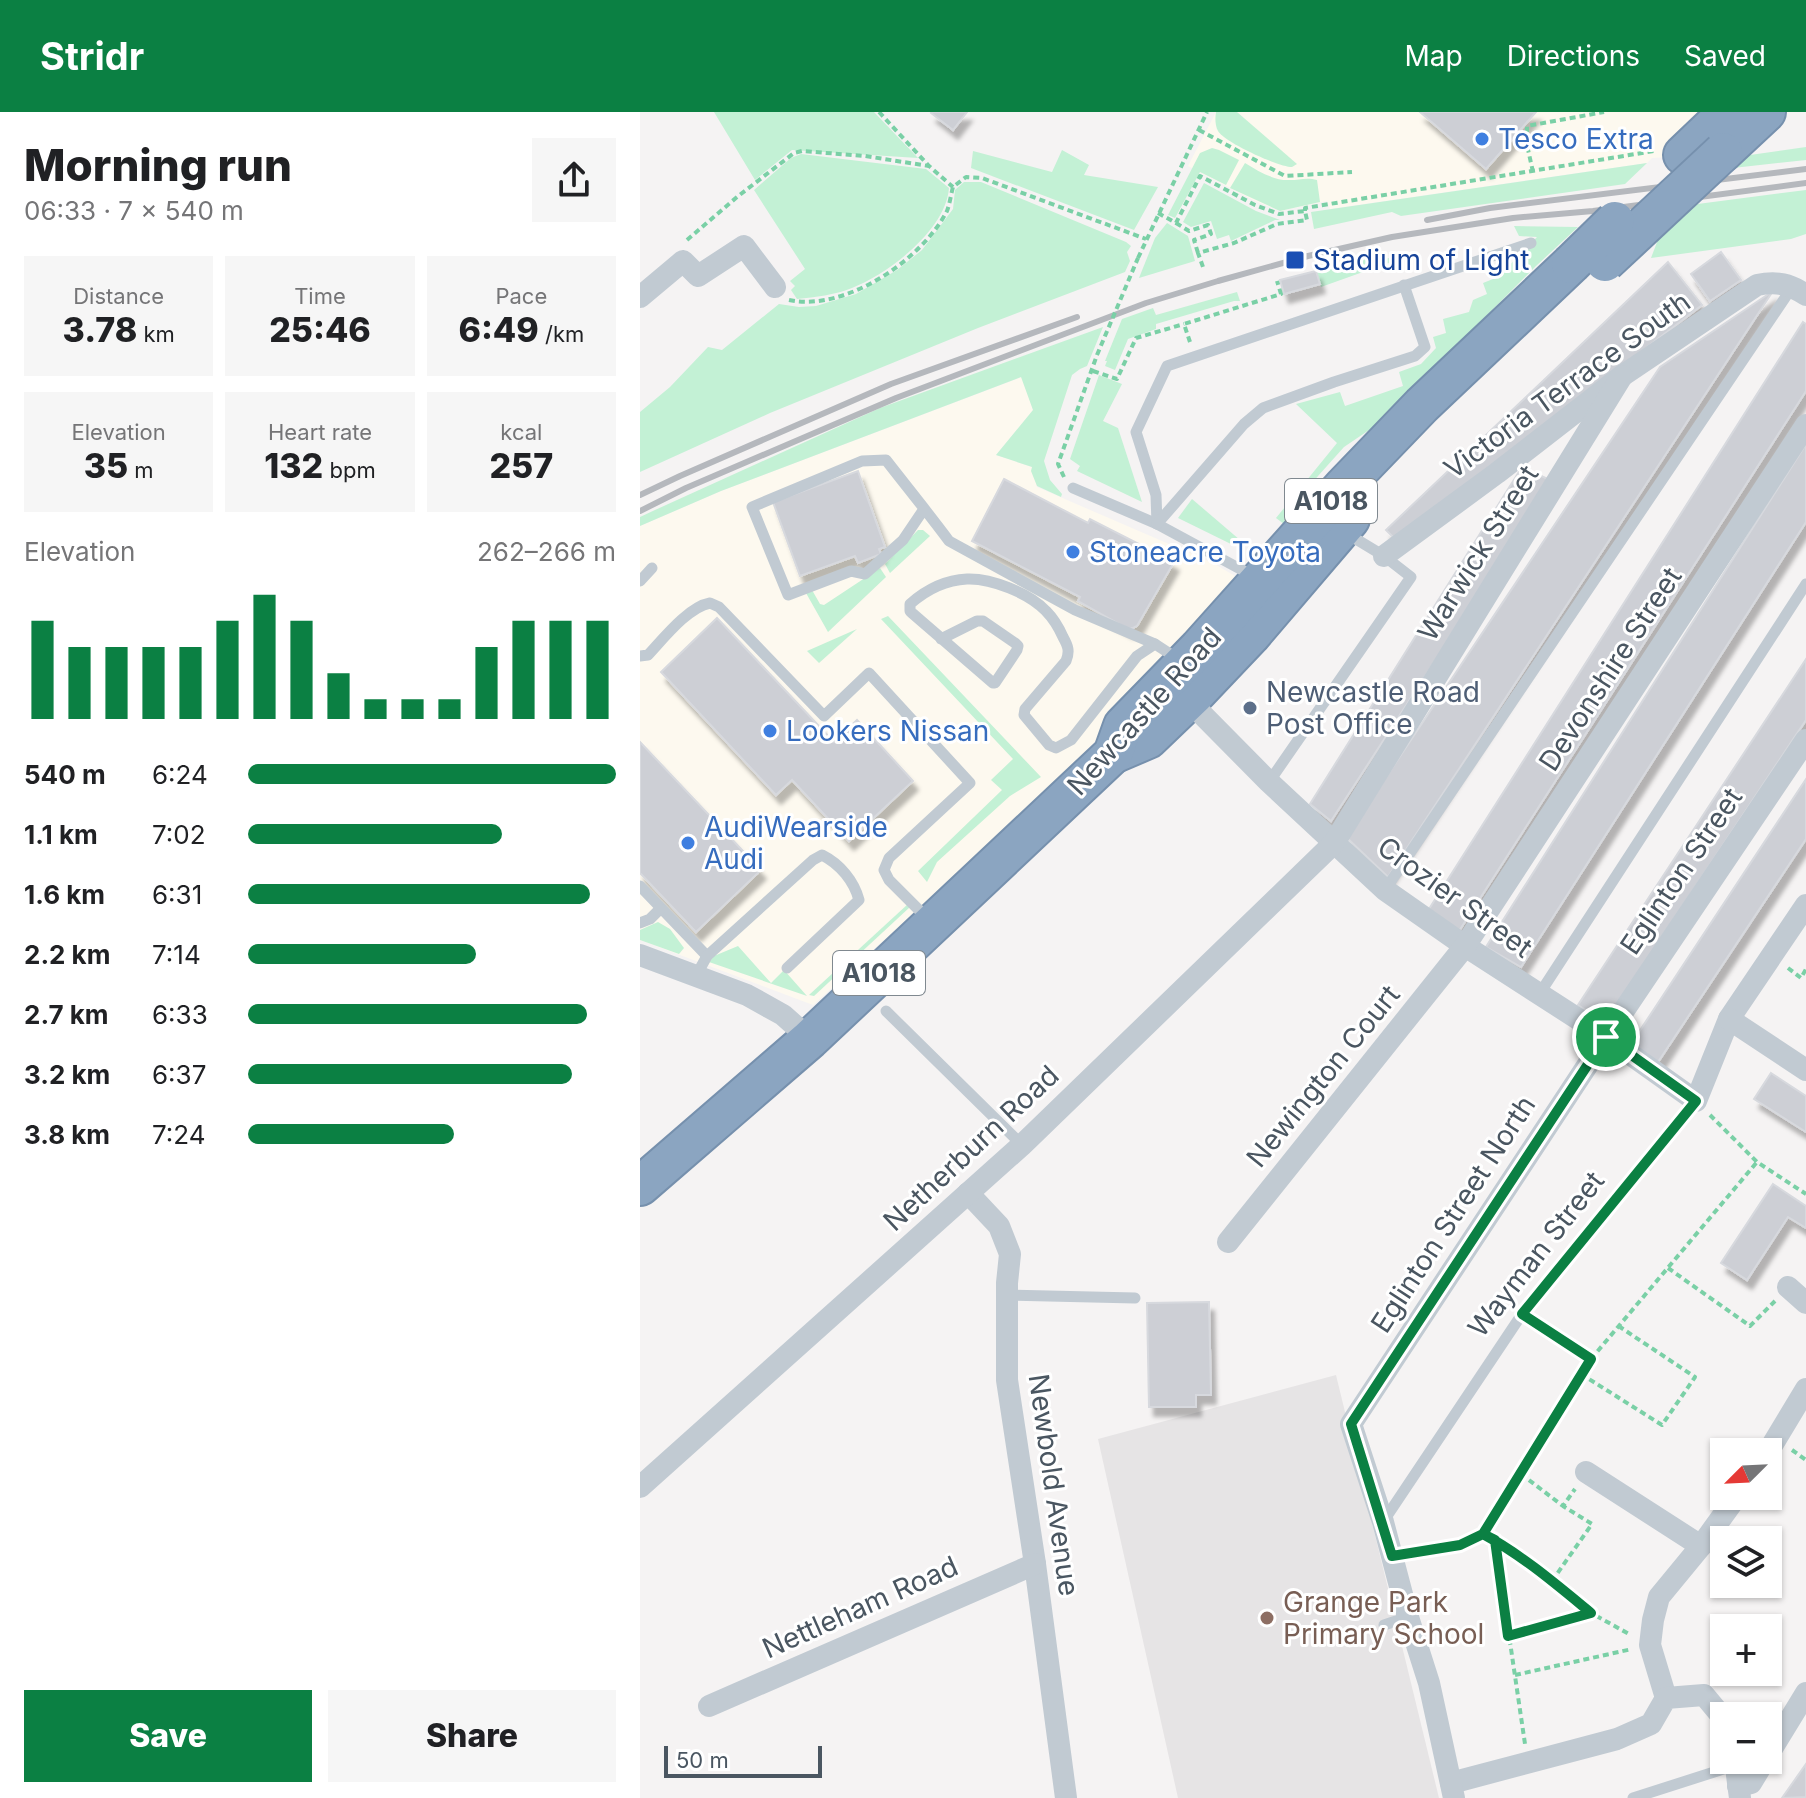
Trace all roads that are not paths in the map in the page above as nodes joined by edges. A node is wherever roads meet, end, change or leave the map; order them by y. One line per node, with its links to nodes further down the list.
1 (1728, 112): 4 (highway, A1018, bridge)
2 (1766, 112): 4 (highway, A1018, bridge)
3 (1531, 243): 5 (lane)
4 (1588, 263): 14 (highway, A1018); 19 (highway, A1018)
5 (1404, 285): 13 (lane); 13 (lane)
6 (775, 287): 8 (street)
7 (1799, 291): 9 (street, Victoria Terrace South); 27 (lane)
8 (640, 297)
9 (1622, 376): 15 (street, Victoria Terrace South); 25 (street, Warwick Street)
10 (1806, 425): 32 (street, Devonshire Street)
11 (1073, 488): 13 (lane)
12 (924, 509): 12 (lane); 22 (lane)
13 (1157, 524): 19 (lane)
14 (1341, 529): 15 (lane); 19 (highway, A1018)
15 (1384, 556): 24 (lane)
16 (652, 568): 17 (lane)
17 (640, 581)
18 (1806, 584): 36 (lane)
19 (1271, 589): 22 (highway, A1018)
20 (941, 639): 20 (lane); 22 (lane)
21 (640, 656): 31 (lane)
22 (1181, 674): 24 (street, Crozier Street); 31 (highway, Newcastle Road / A1018)
23 (1806, 740): 39 (street, Eglinton Street)
24 (1269, 782): 25 (street, Crozier Street)
25 (1334, 843): 27 (street, Crozier Street); 43 (street, Netherburn Road)
26 (640, 886): 29 (lane)
27 (1385, 890): 32 (street, Crozier Street)
28 (1806, 905): 38 (street, Wayman Street)
29 (660, 909): 30 (lane); 34 (lane)
30 (640, 923)
31 (932, 923): 40 (highway, Newcastle Road / A1018)
32 (1465, 946): 36 (street, Crozier Street); 46 (street, Newington Court)
33 (640, 955): 34 (street)
34 (701, 966): 35 (lane); 40 (street)
35 (787, 968)
36 (1540, 993): 39 (street, Crozier Street)
37 (886, 1011): 43 (lane)
38 (1729, 1019): 41 (street); 42 (street, Wayman Street)
39 (1606, 1037): 42 (street, Crozier Street); 56 (street, Eglinton Street North)
40 (810, 1039): 44 (highway, Newcastle Road / A1018)
41 (1806, 1070)
42 (1696, 1101): 56 (lane, Wayman Street)
43 (1022, 1145): 45 (street, Netherburn Road)
44 (640, 1186)
45 (968, 1193): 48 (street, Newbold Avenue); 54 (street, Netherburn Road)
46 (1228, 1242)
47 (1788, 1287): 50 (street)
48 (1007, 1295): 49 (lane); 58 (street, Newbold Avenue)
49 (1135, 1298)
50 (1806, 1303)
51 (1806, 1389): 52 (street)
52 (1776, 1438)
53 (1586, 1472): 57 (street)
54 (640, 1487)
55 (1727, 1510): 57 (street)
56 (1383, 1522): 59 (street)
57 (1701, 1546): 62 (street)
58 (1035, 1564): 64 (street, Nettleham Road); 69 (street, Newbold Avenue)
59 (1408, 1617): 60 (lane); 68 (street)
60 (1384, 1625)
61 (1806, 1693): 65 (street)
62 (1666, 1698): 63 (street); 68 (street)
63 (1710, 1702)
64 (709, 1706)
65 (1782, 1732)
66 (1756, 1774): 67 (street)
67 (1737, 1777): 70 (lane)
68 (1452, 1790)
69 (1066, 1798)
70 (1633, 1798)

